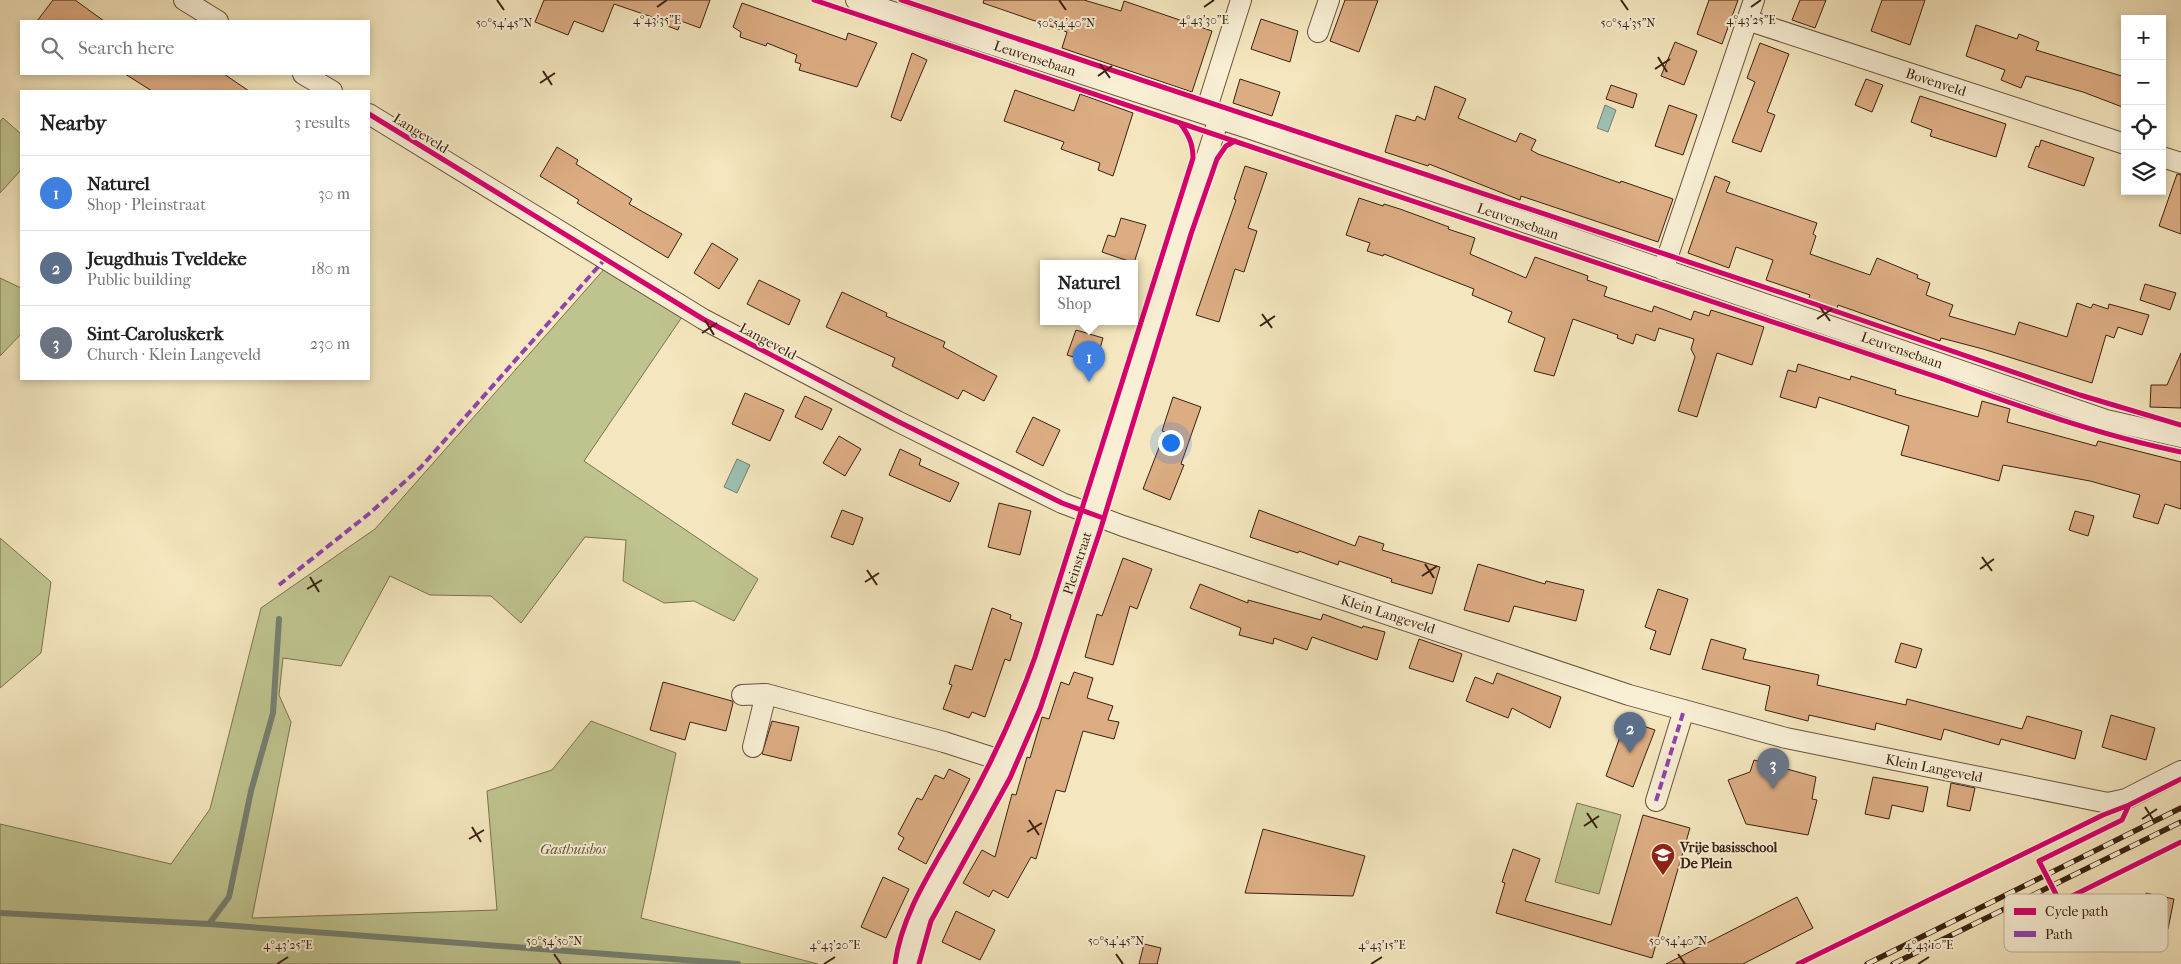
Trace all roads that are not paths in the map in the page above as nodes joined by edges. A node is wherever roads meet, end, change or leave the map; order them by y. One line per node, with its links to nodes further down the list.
1 (184, 0): 6 (street)
2 (856, 0): 12 (street, Leuvensebaan)
3 (1240, 0): 12 (street, Pleinstraat)
4 (1329, 0): 8 (street)
5 (1754, 0): 7 (street)
6 (216, 20)
7 (1747, 20): 13 (street, Bovenveld); 16 (street)
8 (1318, 32)
9 (305, 75): 10 (street)
10 (330, 90)
11 (370, 115): 18 (street, Langeveld)
12 (1212, 116): 16 (street, Leuvensebaan); 18 (street, Pleinstraat)
13 (2121, 143)
14 (2166, 158): 15 (street)
15 (2181, 163)
16 (1663, 270): 17 (street, Leuvensebaan)
17 (2181, 437)
18 (1093, 515): 21 (street, Klein Langeveld); 23 (street, Pleinstraat)
19 (766, 694): 20 (street); 22 (street); 23 (street)
20 (742, 695)
21 (1684, 710): 24 (street, Klein Langeveld); 25 (street)
22 (753, 746)
23 (1003, 761): 26 (street, Pleinstraat)
24 (2181, 770)
25 (1656, 801)
26 (907, 964)

